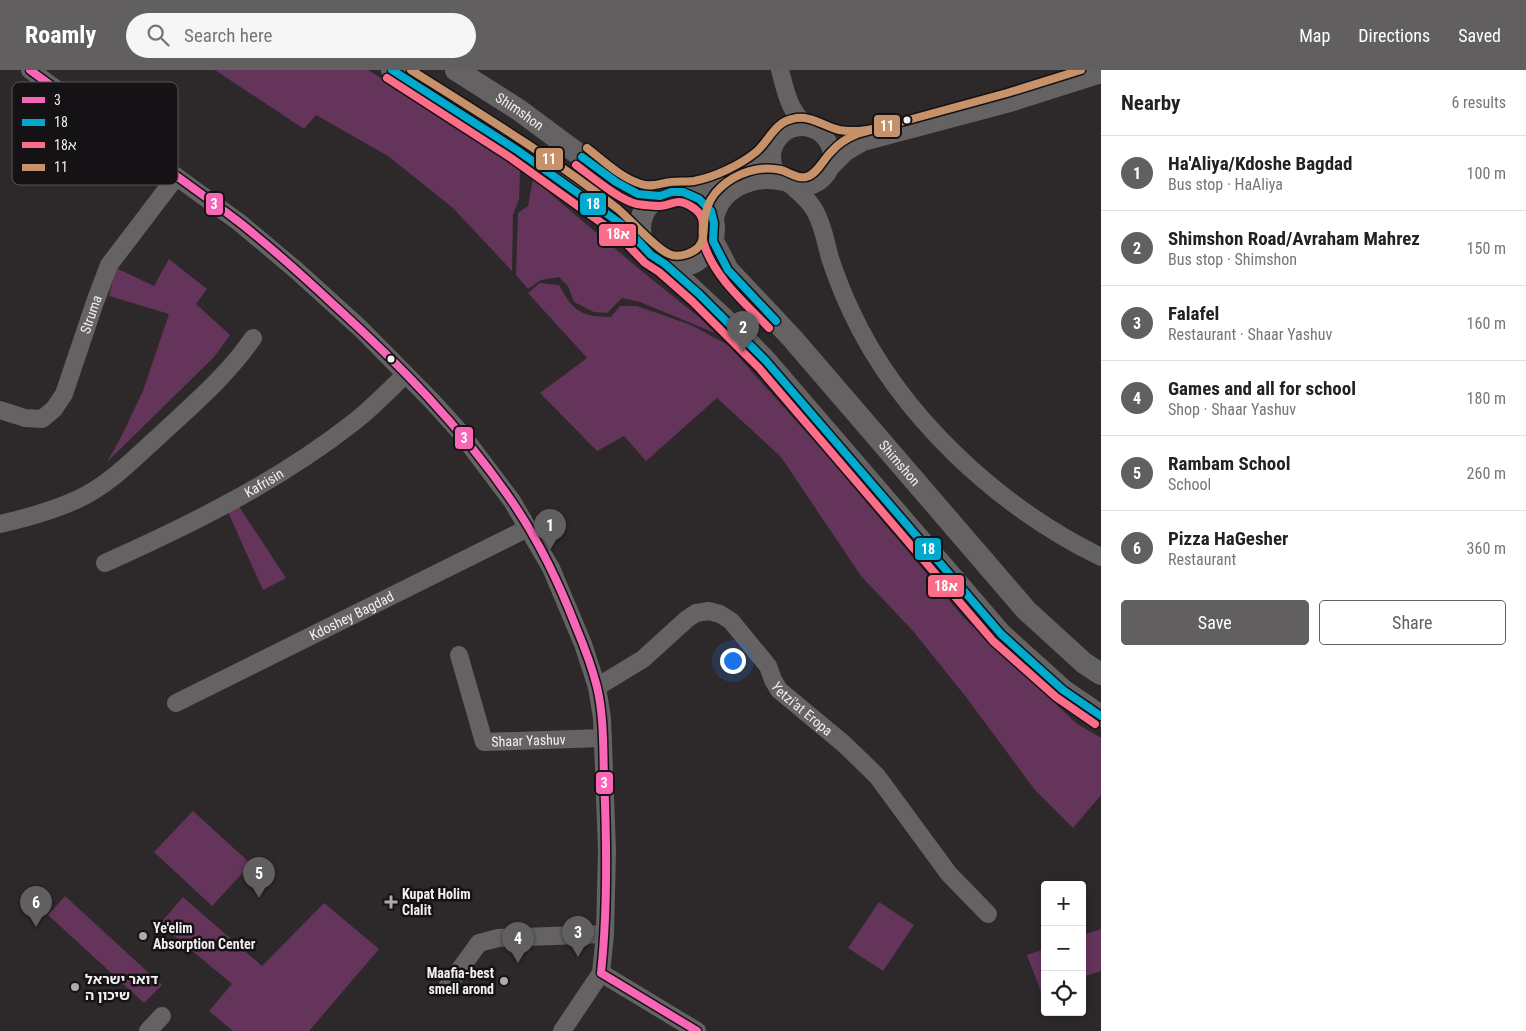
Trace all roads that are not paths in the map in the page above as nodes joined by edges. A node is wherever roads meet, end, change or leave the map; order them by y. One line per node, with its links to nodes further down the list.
1 (30, 70): 6 (street)
2 (392, 70): 19 (main road)
3 (456, 70): 16 (main road, Shimshon)
4 (780, 70): 7 (street)
5 (1101, 74): 10 (street)
6 (46, 82)
7 (788, 100): 8 (street); 9 (street)
8 (818, 132): 9 (street); 10 (street); 11 (street)
9 (777, 142): 13 (street); 15 (street)
10 (863, 142): 11 (street)
11 (829, 171): 13 (street); 17 (street)
12 (178, 178): 22 (street)
13 (788, 184): 17 (street); 18 (street)
14 (170, 185): 23 (street, Struma)
15 (683, 192): 16 (main road); 18 (main road)
16 (660, 196): 19 (main road)
17 (818, 216): 26 (street)
18 (714, 232): 20 (main road); 29 (main road, Shimshon)
19 (644, 246): 20 (main road)
20 (666, 264): 32 (main road)
21 (253, 338): 24 (street)
22 (405, 375): 25 (street); 27 (street, Kafrisin)
23 (0, 410)
24 (0, 524)
25 (528, 528): 30 (street); 31 (street, Kdoshey Bagdad)
26 (1101, 556)
27 (105, 563)
28 (459, 656): 33 (street, Shaar Yashuv)
29 (1101, 674)
30 (597, 687): 33 (street); 34 (street, Yetzi'at Eropa)
31 (176, 703)
32 (1101, 716)
33 (603, 738): 35 (street)
34 (988, 914)
35 (605, 934): 36 (street); 37 (street)
36 (600, 973): 40 (street); 41 (street)
37 (447, 987)
38 (162, 1016): 39 (street)
39 (148, 1031)
40 (562, 1031)
41 (697, 1031)

